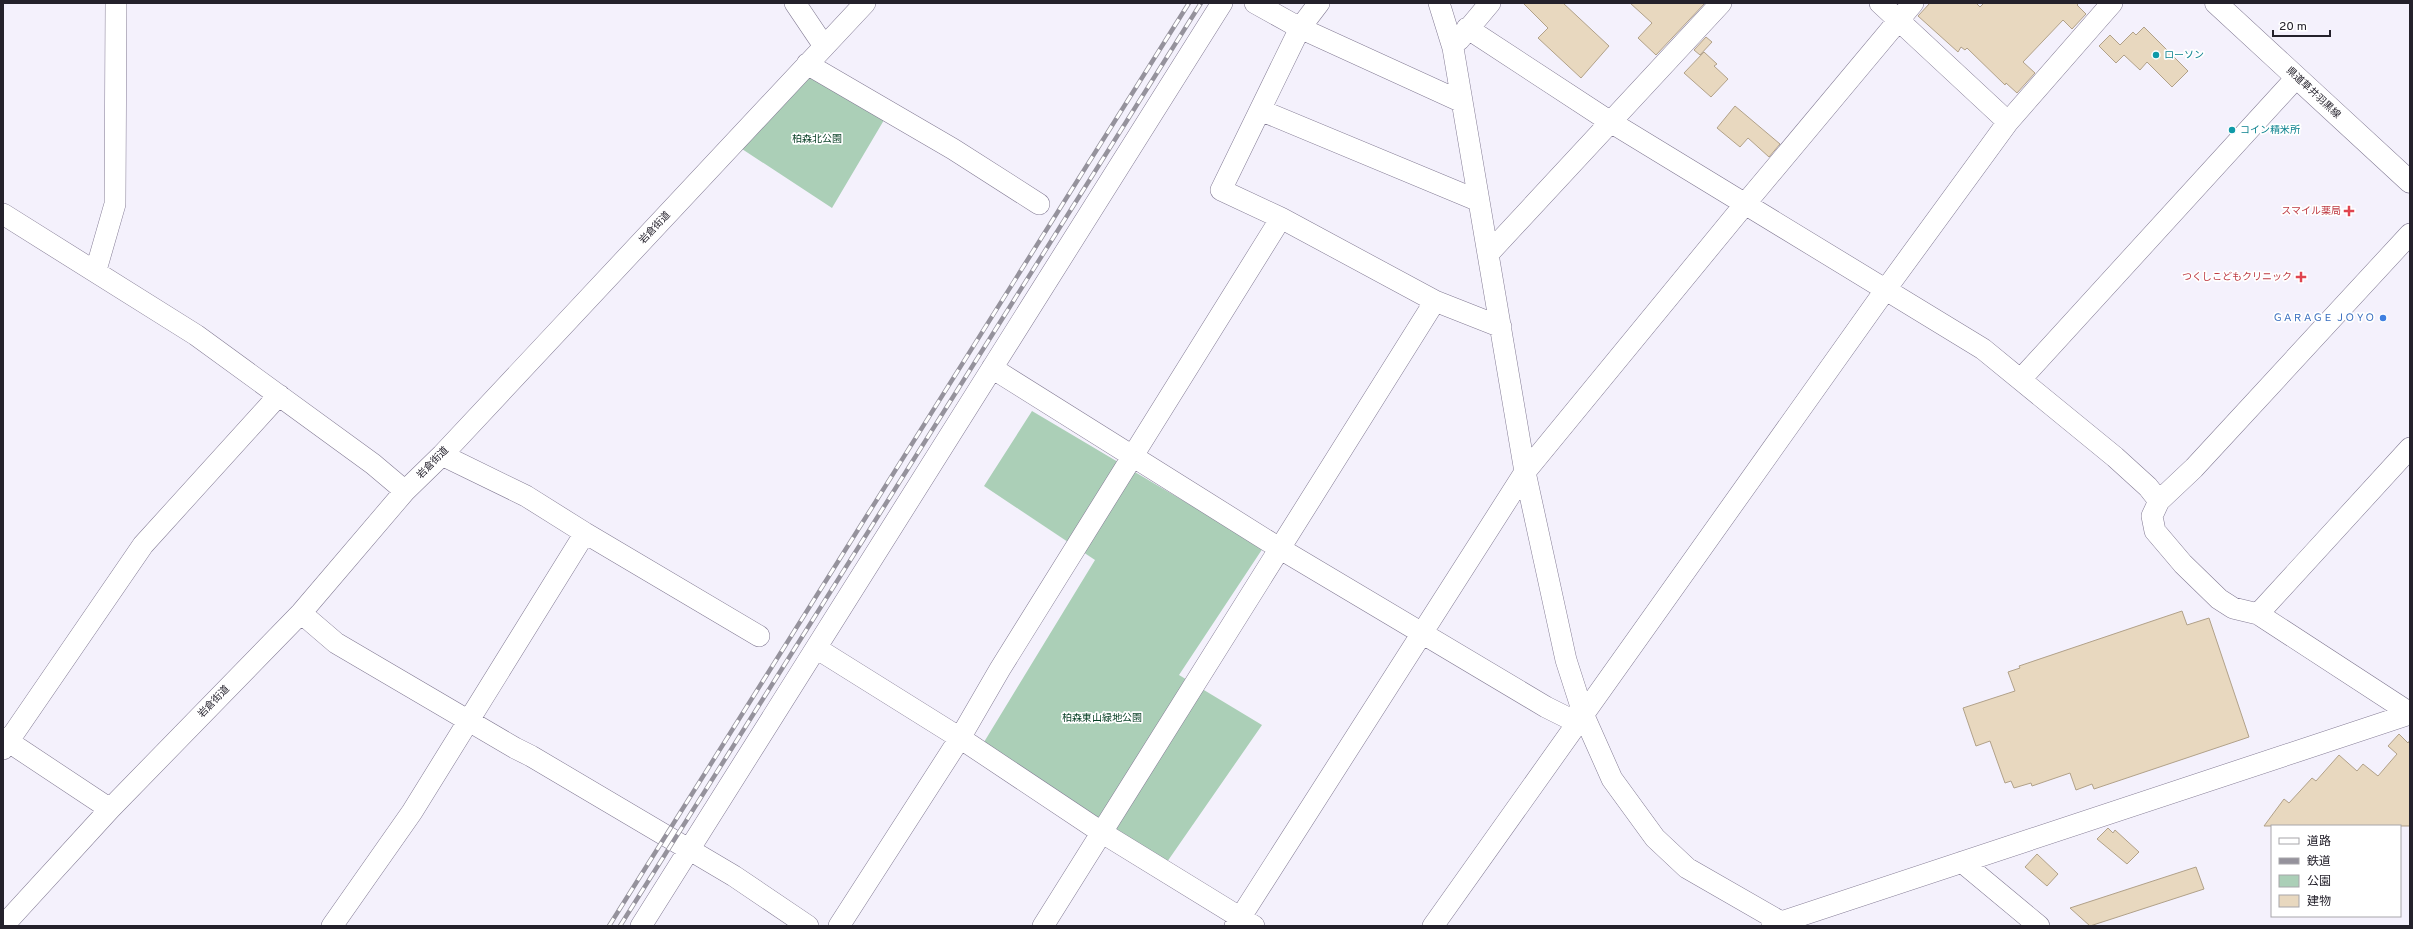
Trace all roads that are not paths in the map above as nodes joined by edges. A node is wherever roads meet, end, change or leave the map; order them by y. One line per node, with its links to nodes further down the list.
1 (116, 3): 33 (street)
2 (795, 3): 17 (street)
3 (865, 3): 17 (street, 岩倉街道)
4 (1222, 3): 37 (street)
5 (1255, 3): 15 (street)
6 (1319, 3): 15 (street)
7 (1439, 3): 18 (street)
8 (1490, 3): 16 (street)
9 (1720, 3): 23 (street)
10 (1880, 3): 14 (street)
11 (1913, 3): 14 (street)
12 (2112, 3): 24 (street)
13 (2216, 3): 20 (main road, 県道草井羽黒線)
14 (1898, 20): 24 (street); 28 (street)
15 (1300, 28): 21 (street); 22 (street)
16 (1468, 28): 18 (street); 23 (street)
17 (824, 46): 19 (street, 岩倉街道)
18 (1453, 48): 21 (street)
19 (807, 64): 27 (street); 41 (street, 岩倉街道)
20 (2296, 78): 25 (main road, 県道草井羽黒線); 38 (street)
21 (1462, 102): 26 (street)
22 (1260, 110): 26 (street); 30 (street)
23 (1609, 121): 28 (street); 32 (street)
24 (2008, 122): 34 (street)
25 (2410, 182)
26 (1479, 201): 32 (street)
27 (1039, 204)
28 (1745, 204): 34 (street); 43 (street)
29 (3, 214): 33 (street)
30 (1281, 218): 35 (street); 42 (street)
31 (2410, 234): 45 (street)
32 (1489, 253): 36 (street)
33 (96, 270): 39 (street)
34 (1886, 289): 38 (street); 54 (street)
35 (1435, 301): 36 (street); 47 (street)
36 (1501, 327): 43 (street)
37 (992, 368): 42 (street); 52 (street)
38 (2021, 379): 45 (street)
39 (279, 395): 44 (street); 57 (street)
40 (2410, 448): 49 (street)
41 (442, 455): 44 (street, 岩倉街道); 46 (street)
42 (1134, 456): 47 (street); 56 (street)
43 (1526, 472): 50 (street); 54 (street)
44 (405, 491): 48 (street, 岩倉街道)
45 (2159, 501): 49 (street)
46 (585, 533): 51 (street); 55 (street)
47 (1279, 548): 50 (street); 59 (street)
48 (301, 613): 55 (street); 58 (street, 岩倉街道)
49 (2258, 614): 53 (street)
50 (1421, 633): 54 (street); 62 (street)
51 (759, 636)
52 (816, 648): 56 (street); 60 (street)
53 (2410, 713): 61 (street)
54 (1584, 716): 63 (street); 70 (street)
55 (469, 720): 60 (street); 65 (street)
56 (960, 738): 59 (street); 68 (street)
57 (4, 743): 58 (street)
58 (110, 809): 64 (street, 岩倉街道)
59 (1101, 832): 62 (street); 69 (street)
60 (688, 851): 66 (street); 67 (street)
61 (1962, 862): 63 (street); 71 (street)
62 (1243, 923)
63 (1779, 924)
64 (3, 926)
65 (332, 926)
66 (641, 926)
67 (808, 926)
68 (839, 926)
69 (1043, 926)
70 (1433, 926)
71 (2039, 926)

